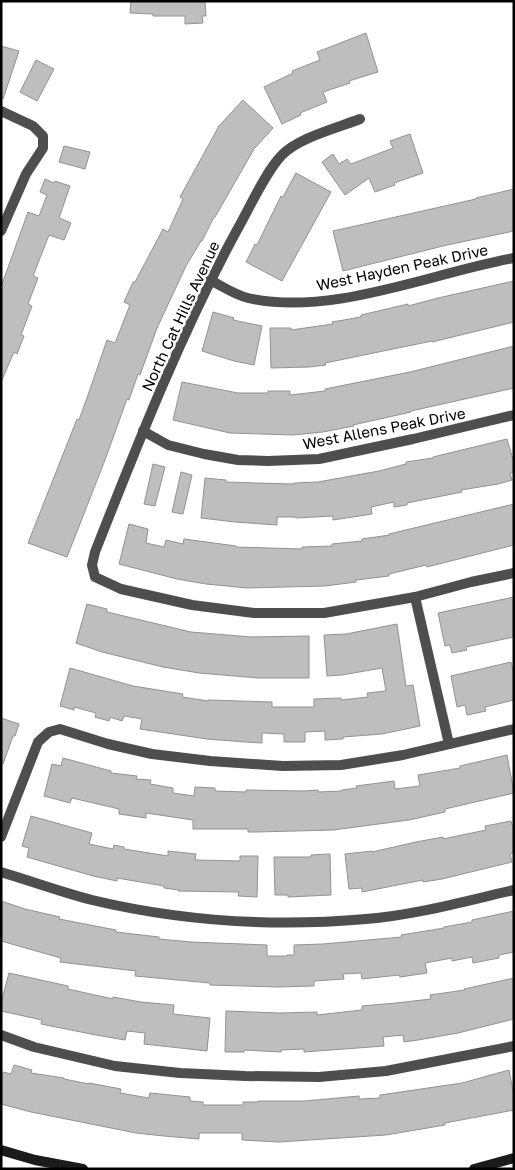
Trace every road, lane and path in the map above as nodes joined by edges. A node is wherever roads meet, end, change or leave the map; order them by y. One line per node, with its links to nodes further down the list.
1 (1, 112): 3 (street)
2 (360, 120): 5 (street, North Cat Hills Avenue)
3 (1, 231)
4 (514, 258): 5 (street, West Hayden Peak Drive)
5 (210, 280): 7 (street, North Cat Hills Avenue)
6 (514, 415): 7 (street, West Allens Peak Drive)
7 (143, 431): 9 (street, North Cat Hills Avenue)
8 (514, 573): 9 (street)
9 (415, 597): 11 (street)
10 (514, 729): 11 (street)
11 (449, 744): 12 (street)
12 (1, 837)
13 (1, 872): 14 (street)
14 (514, 890)
15 (1, 1035): 16 (street)
16 (514, 1046)
17 (1, 1150): 19 (street)
18 (514, 1158): 20 (street)
19 (83, 1169)
20 (474, 1169)

